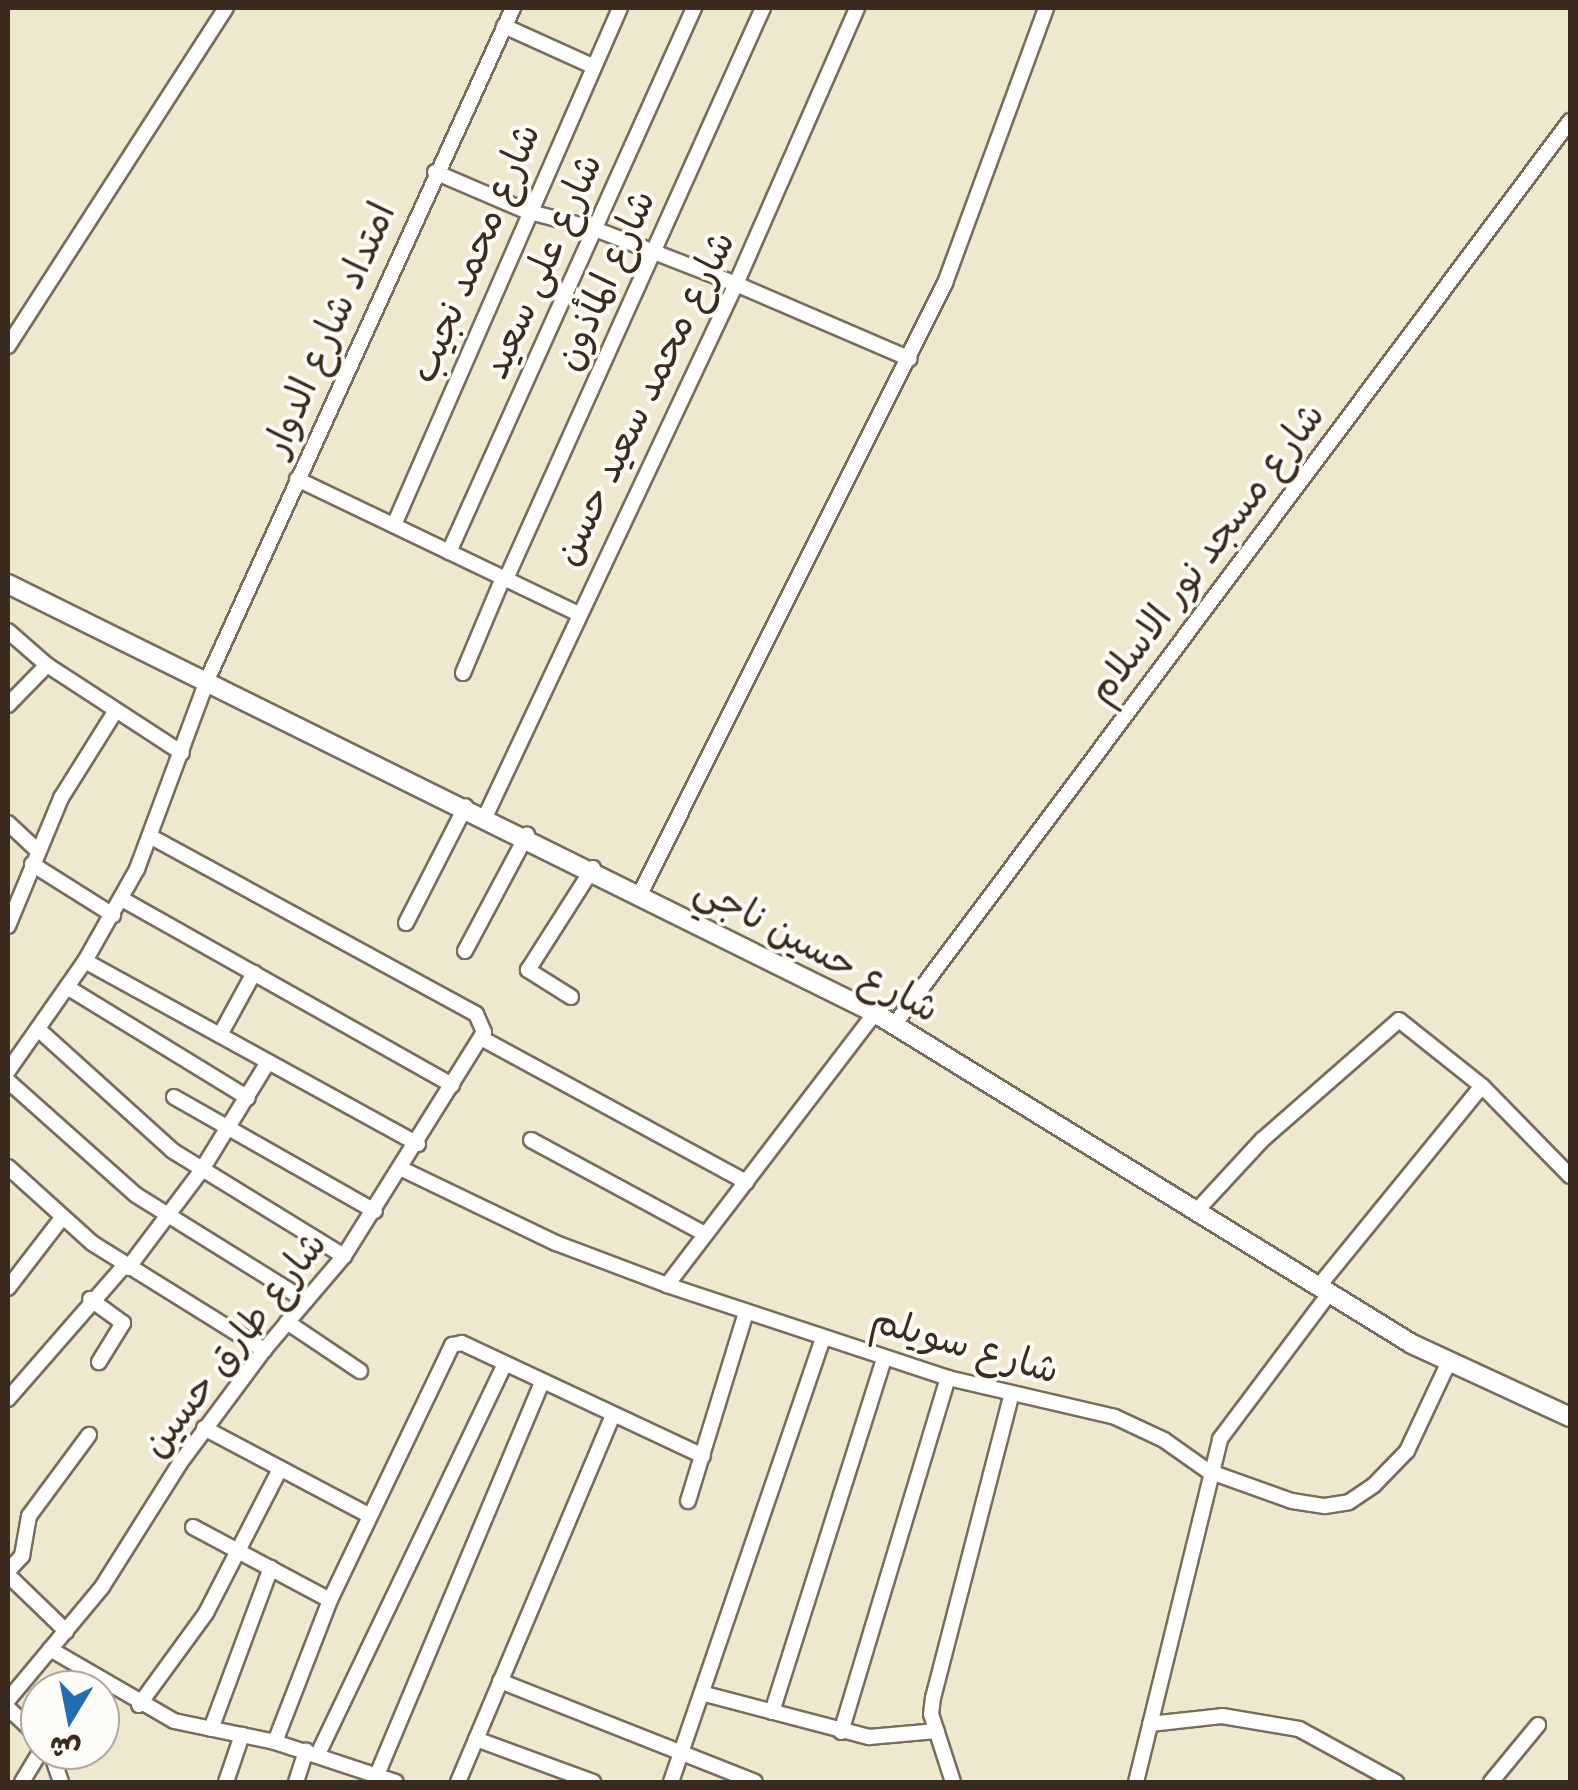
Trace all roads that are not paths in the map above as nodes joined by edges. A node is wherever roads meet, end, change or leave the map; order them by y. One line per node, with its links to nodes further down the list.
1 (226, 8): 16 (street)
2 (512, 8): 8 (street, امتداد شارع الدوار)
3 (620, 8): 9 (street, شارع محمد نجيب)
4 (694, 8): 13 (street, شارع على سعيد)
5 (762, 8): 14 (street, شارع المأذون)
6 (857, 8): 15 (street, شارع محمد سعيد حسن)
7 (1046, 8): 17 (street)
8 (504, 26): 9 (street); 11 (street, امتداد شارع الدوار)
9 (592, 66): 12 (street, شارع محمد نجيب)
10 (1570, 121): 49 (street, شارع مسجد نور الاسلام)
11 (436, 172): 12 (street); 18 (street, امتداد شارع الدوار)
12 (526, 212): 13 (street); 19 (street, شارع محمد نجيب)
13 (595, 229): 14 (street); 20 (street, شارع على سعيد)
14 (654, 252): 15 (street); 21 (street, شارع المأذون)
15 (736, 284): 17 (street); 23 (street, شارع محمد سعيد حسن)
16 (8, 346)
17 (910, 360): 38 (street)
18 (297, 479): 19 (street); 27 (street, امتداد شارع الدوار)
19 (394, 526): 20 (street)
20 (449, 552): 21 (street)
21 (505, 579): 23 (street); 26 (street, شارع المأذون)
22 (8, 584): 27 (street, شارع حسين ناجي)
23 (577, 613): 32 (street, شارع محمد سعيد حسن)
24 (8, 630): 25 (street)
25 (47, 666): 28 (street); 29 (street)
26 (464, 673)
27 (208, 678): 30 (street, امتداد شارع الدوار); 31 (street, شارع حسين ناجي)
28 (8, 704)
29 (115, 712): 30 (street); 36 (street)
30 (182, 753): 34 (street, امتداد شارع الدوار)
31 (466, 806): 32 (street, شارع حسين ناجي); 41 (street)
32 (486, 815): 35 (street, شارع حسين ناجي)
33 (8, 823): 36 (street)
34 (151, 836): 39 (street, امتداد شارع الدوار); 52 (street)
35 (527, 836): 37 (street, شارع حسين ناجي); 43 (street)
36 (34, 857): 40 (street); 42 (street)
37 (593, 868): 38 (street, شارع حسين ناجي); 47 (street)
38 (640, 892): 48 (street, شارع حسين ناجي)
39 (122, 899): 40 (street, امتداد شارع الدوار); 45 (street)
40 (114, 915): 44 (street, امتداد شارع الدوار)
41 (406, 922)
42 (8, 926)
43 (465, 951)
44 (84, 961): 46 (street, امتداد شارع الدوار); 51 (street)
45 (254, 972): 51 (street); 56 (street)
46 (67, 987): 50 (street, امتداد شارع الدوار); 59 (street)
47 (571, 996)
48 (875, 1013): 49 (street, شارع حسين ناجي); 67 (street)
49 (894, 1024): 68 (street, شارع حسين ناجي)
50 (38, 1028): 54 (street, امتداد شارع الدوار); 65 (street)
51 (220, 1034): 53 (street)
52 (480, 1038): 56 (street, شارع طارق حسين); 67 (street)
53 (268, 1062): 59 (street); 62 (street)
54 (8, 1071)
55 (8, 1081): 70 (street)
56 (452, 1085): 62 (street, شارع طارق حسين)
57 (1482, 1086): 66 (street); 68 (street); 77 (street)
58 (174, 1097): 60 (street)
59 (248, 1098): 60 (street)
60 (229, 1128): 65 (street); 69 (street)
61 (531, 1140): 72 (street)
62 (418, 1144): 64 (street, شارع طارق حسين)
63 (8, 1166): 71 (street)
64 (402, 1169): 69 (street, شارع طارق حسين); 75 (street, شارع سويلم)
65 (201, 1171): 70 (street); 73 (street)
66 (1570, 1176)
67 (746, 1182): 72 (street)
68 (1200, 1208): 77 (street, شارع حسين ناجي)
69 (375, 1211): 73 (street, شارع طارق حسين)
70 (168, 1217): 74 (street); 79 (street)
71 (62, 1218): 74 (street); 76 (street)
72 (705, 1234): 75 (street)
73 (344, 1256): 79 (street, شارع طارق حسين)
74 (126, 1266): 78 (street); 83 (street)
75 (667, 1285): 80 (street, شارع سويلم)
76 (8, 1288)
77 (1323, 1291): 87 (street, شارع حسين ناجي); 99 (street)
78 (90, 1299): 85 (street); 92 (street)
79 (306, 1301): 81 (street, شارع طارق حسين)
80 (746, 1312): 82 (street, شارع سويلم); 97 (street)
81 (288, 1322): 83 (street, شارع طارق حسين); 88 (street)
82 (823, 1338): 84 (street, شارع سويلم); 110 (street)
83 (264, 1350): 95 (street, شارع طارق حسين)
84 (884, 1359): 89 (street, شارع سويلم); 113 (street)
85 (99, 1362)
86 (505, 1364): 90 (street); 101 (street); 123 (street)
87 (1448, 1364): 94 (street, شارع حسين ناجي); 99 (street, شارع سويلم)
88 (360, 1370)
89 (948, 1378): 91 (street, شارع سويلم); 117 (street)
90 (542, 1382): 93 (street); 124 (street)
91 (1011, 1397): 99 (street, شارع سويلم); 118 (street)
92 (8, 1399)
93 (613, 1416): 97 (street); 109 (street)
94 (1570, 1417)
95 (204, 1428): 98 (street); 107 (street, شارع طارق حسين)
96 (88, 1435): 105 (street)
97 (703, 1456): 100 (street)
98 (279, 1471): 101 (street); 103 (street)
99 (1208, 1471): 114 (street)
100 (688, 1501)
101 (368, 1515): 106 (street)
102 (194, 1527): 103 (street)
103 (238, 1551): 104 (street); 112 (street)
104 (271, 1568): 106 (street); 116 (street)
105 (8, 1573): 107 (street)
106 (330, 1600): 121 (street)
107 (66, 1630): 108 (street, شارع طارق حسين)
108 (50, 1649): 111 (street, شارع طارق حسين); 112 (street)
109 (500, 1682): 120 (street); 122 (street)
110 (705, 1694): 113 (street); 122 (street)
111 (8, 1704)
112 (139, 1705): 116 (street)
113 (772, 1712): 117 (street)
114 (1150, 1724): 133 (street); 134 (street)
115 (1538, 1725): 135 (street)
116 (211, 1729): 119 (street)
117 (840, 1732): 118 (street)
118 (937, 1732): 132 (street)
119 (242, 1735): 121 (street); 125 (street)
120 (476, 1739): 128 (street); 129 (street)
121 (275, 1742): 123 (street)
122 (683, 1752): 130 (street); 131 (street)
123 (312, 1753): 124 (street); 126 (street)
124 (375, 1779): 127 (street)
125 (226, 1782)
126 (296, 1782)
127 (396, 1782)
128 (458, 1782)
129 (593, 1782)
130 (671, 1782)
131 (755, 1782)
132 (953, 1782)
133 (1136, 1782)
134 (1396, 1782)
135 (1490, 1782)

